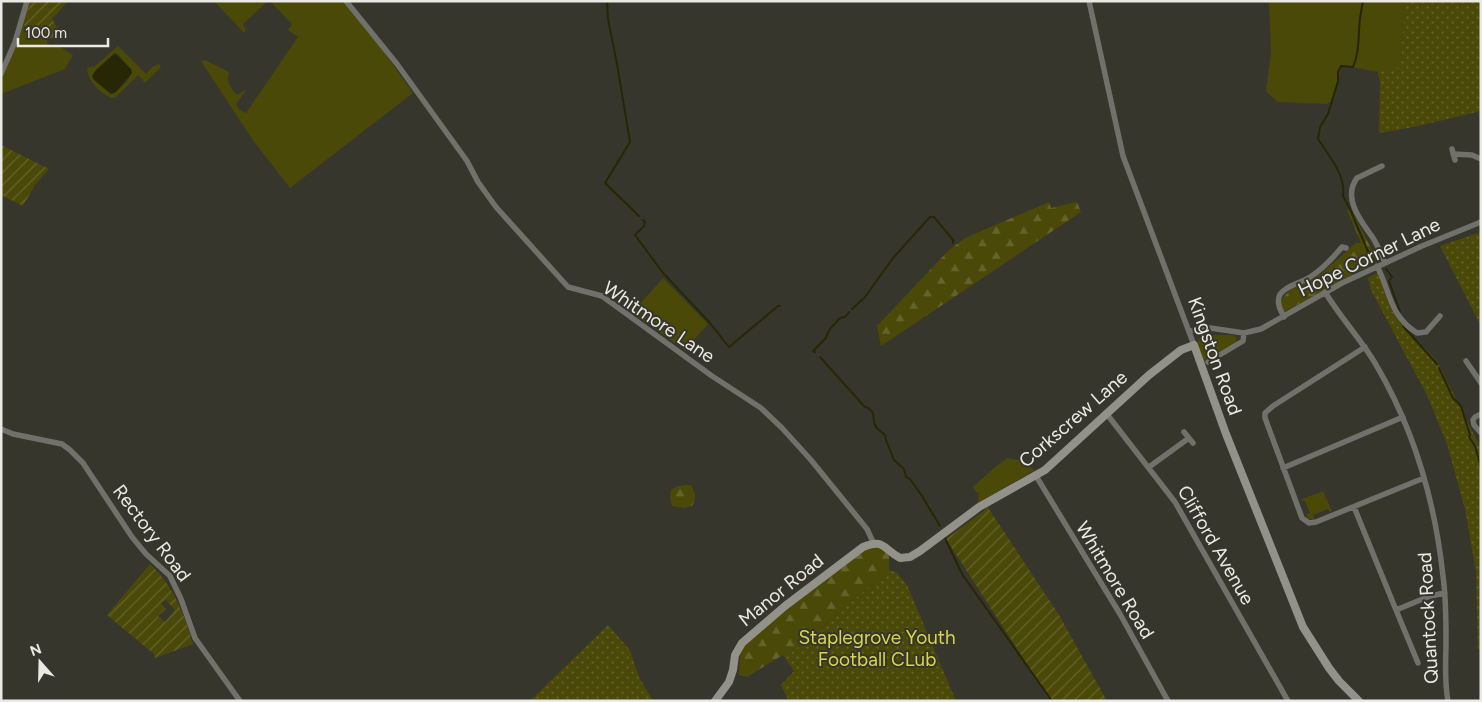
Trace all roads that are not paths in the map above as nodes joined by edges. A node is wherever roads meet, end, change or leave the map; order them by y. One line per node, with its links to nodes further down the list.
1 (27, 1): 4 (street)
2 (346, 1): 33 (street, Whitmore Lane)
3 (1089, 1): 15 (street, Kingston Road)
4 (1, 74)
5 (1453, 154): 6 (street)
6 (1481, 159)
7 (1382, 166): 10 (street)
8 (1481, 222): 10 (street, Hope Corner Lane)
9 (1343, 246): 14 (street)
10 (1385, 262): 11 (street, Hope Corner Lane)
11 (1377, 266): 12 (street, Hope Corner Lane); 13 (street)
12 (1325, 292): 14 (street, Hope Corner Lane); 18 (street, Quantock Road)
13 (1440, 316)
14 (1284, 317): 16 (street, Hope Corner Lane)
15 (1189, 332): 16 (street, Hope Corner Lane); 17 (street, Kingston Road)
16 (1244, 333): 20 (street, Hope Corner Lane)
17 (1194, 344): 22 (street, Corkscrew Lane); 41 (street, Kingston Road)
18 (1365, 347): 24 (street, Quantock Road); 29 (street)
19 (1466, 361): 21 (street)
20 (1208, 362)
21 (1481, 383)
22 (1106, 413): 28 (street, Clifford Avenue); 30 (street, Corkscrew Lane)
23 (1481, 414): 27 (street)
24 (1403, 417): 29 (street); 31 (street, Quantock Road)
25 (1, 429): 37 (street, Rectory Road)
26 (1184, 432): 28 (street)
27 (1481, 433)
28 (1149, 467): 40 (street, Clifford Avenue)
29 (1283, 468): 32 (street)
30 (1036, 476): 33 (street, Corkscrew Lane); 39 (street, Whitmore Road)
31 (1424, 478): 32 (street); 34 (street, Quantock Road)
32 (1354, 507): 35 (street)
33 (873, 542): 38 (street, Manor Road)
34 (1445, 593): 35 (street); 42 (street, Quantock Road)
35 (1396, 610): 36 (street)
36 (1418, 663)
37 (240, 701)
38 (715, 701)
39 (1168, 701)
40 (1288, 701)
41 (1359, 701)
42 (1448, 701)

